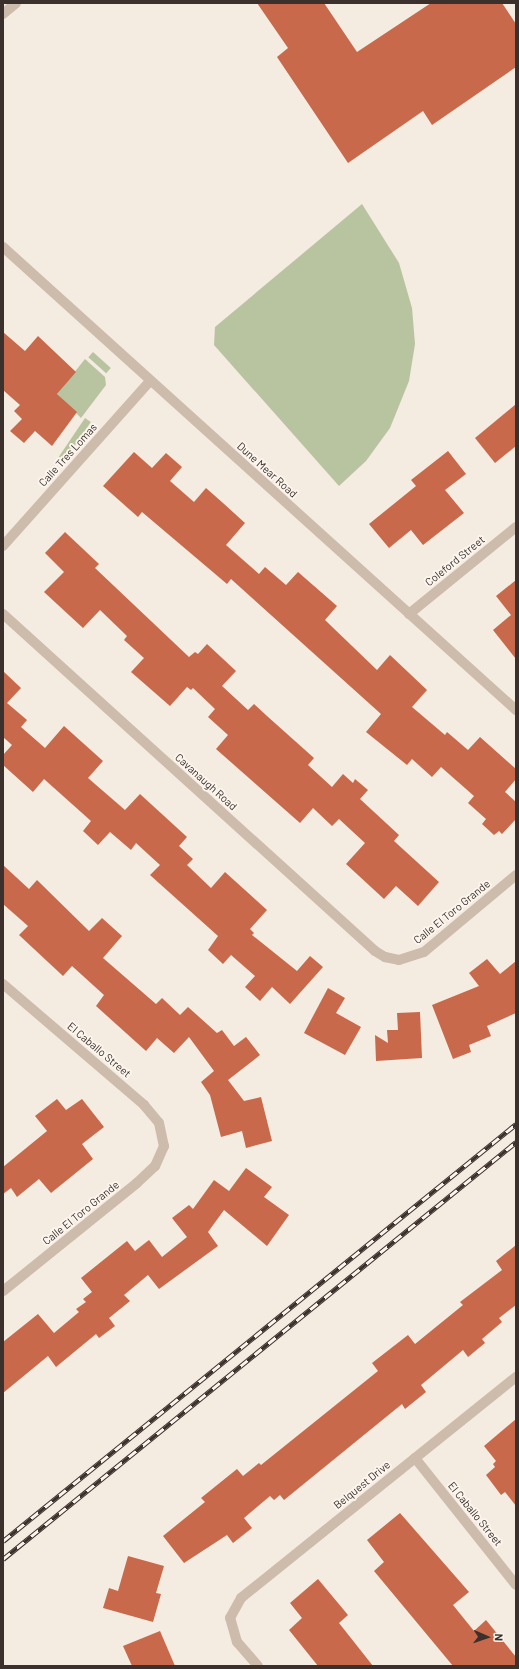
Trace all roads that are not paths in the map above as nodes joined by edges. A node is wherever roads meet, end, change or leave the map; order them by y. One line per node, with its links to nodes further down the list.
1 (16, 3): 2 (street)
2 (3, 14)
3 (3, 247): 4 (street, Dune Mear Road)
4 (150, 381): 6 (street, Calle Tres Lomas); 8 (street, Dune Mear Road)
5 (516, 526): 8 (street, Coleford Street)
6 (3, 546)
7 (3, 614): 11 (street, Cavanaugh Road)
8 (409, 614): 9 (street, Dune Mear Road)
9 (516, 710)
10 (516, 875): 11 (street, Calle El Toro Grande)
11 (398, 960)
12 (3, 984): 13 (street, El Caballo Street)
13 (164, 1146): 14 (street, Calle El Toro Grande)
14 (3, 1291)
15 (516, 1376): 16 (street, Belquest Drive)
16 (415, 1458): 17 (street, El Caballo Street); 18 (street, Belquest Drive)
17 (516, 1585)
18 (258, 1666)

